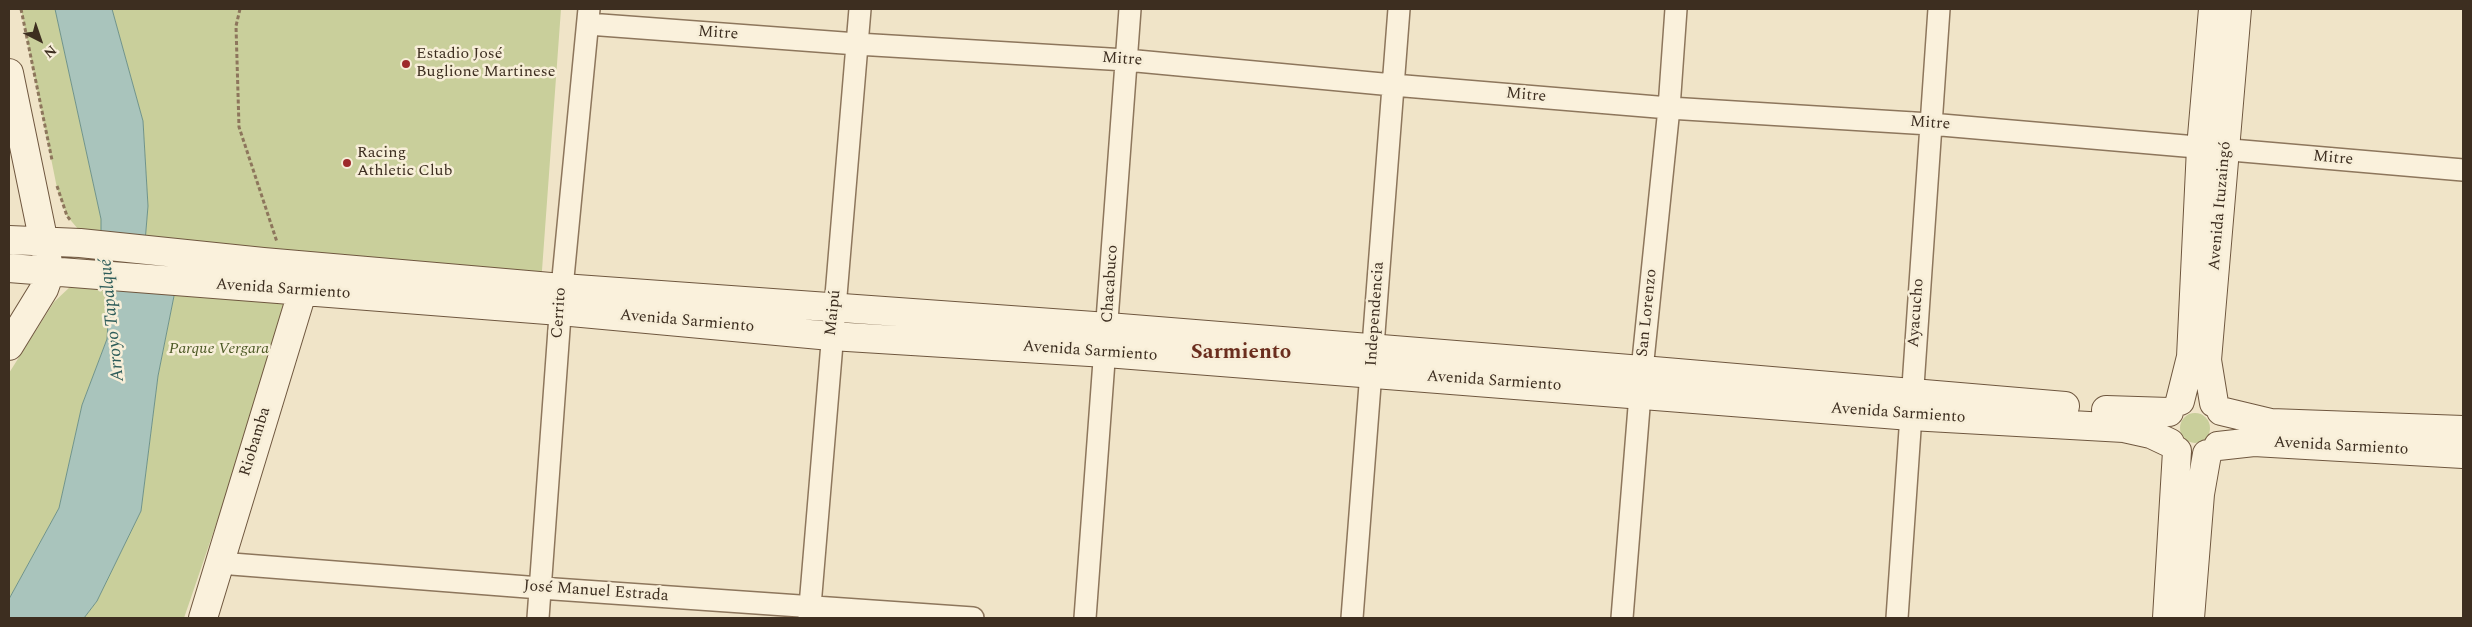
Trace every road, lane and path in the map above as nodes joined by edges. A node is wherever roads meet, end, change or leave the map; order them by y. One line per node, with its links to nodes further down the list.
1 (21, 9): 18 (path)
2 (240, 9): 25 (path)
3 (860, 9): 11 (street, Maipú)
4 (1130, 9): 12 (street, Chacabuco)
5 (1399, 9): 14 (street, Independencia)
6 (1676, 9): 15 (street, San Lorenzo)
7 (1939, 9): 16 (street, Ayacucho)
8 (2213, 9): 17 (main road, Avenida Ituzaingó)
9 (2237, 9): 17 (main road, Avenida Ituzaingó)
10 (589, 17): 11 (street, Mitre); 27 (street, Cerrito)
11 (857, 44): 12 (street, Mitre); 28 (street, Maipú)
12 (1126, 60): 14 (street, Mitre); 30 (street, Chacabuco)
13 (9, 73): 23 (main road)
14 (1393, 85): 15 (street, Mitre); 32 (street, Independencia)
15 (1669, 108): 16 (street, Mitre); 33 (street, San Lorenzo)
16 (1930, 124): 17 (street, Mitre); 34 (street, Ayacucho)
17 (2214, 149): 19 (street, Mitre); 35 (main road, Avenida Ituzaingó); 36 (main road, Avenida Ituzaingó)
18 (54, 169)
19 (2463, 170)
20 (55, 179): 21 (path)
21 (76, 233): 23 (main road, Avenida Sarmiento); 25 (main road, Avenida Sarmiento)
22 (9, 240): 23 (main road, Avenida Sarmiento)
23 (44, 242): 26 (main road)
24 (9, 268): 26 (main road, Avenida Sarmiento)
25 (290, 271): 26 (main road, Avenida Sarmiento); 27 (main road, Avenida Sarmiento); 41 (main road, Riobamba)
26 (63, 273): 31 (main road)
27 (561, 299): 28 (main road, Avenida Sarmiento); 29 (main road, Avenida Sarmiento); 42 (street, Cerrito)
28 (835, 306): 29 (street, Maipú); 30 (main road, Avenida Sarmiento)
29 (831, 336): 30 (main road, Avenida Sarmiento); 43 (street, Maipú)
30 (1107, 340): 32 (main road, Avenida Sarmiento); 47 (street, Chacabuco)
31 (9, 346)
32 (1373, 361): 33 (main road, Avenida Sarmiento); 48 (street, Independencia)
33 (1641, 382): 34 (main road, Avenida Sarmiento); 49 (street, San Lorenzo)
34 (1911, 404): 35 (main road, Avenida Sarmiento); 38 (main road, Avenida Sarmiento); 50 (street, Ayacucho)
35 (2174, 407): 36 (main road); 38 (main road)
36 (2217, 407): 37 (main road, Avenida Sarmiento); 39 (main road)
37 (2463, 430)
38 (2174, 447): 39 (main road); 51 (main road)
39 (2212, 450): 40 (main road, Avenida Sarmiento); 52 (main road)
40 (2463, 454)
41 (219, 563): 42 (street, José Manuel Estrada); 44 (main road, Riobamba)
42 (540, 588): 43 (street, José Manuel Estrada); 45 (street, Cerrito)
43 (809, 613): 46 (street, José Manuel Estrada)
44 (203, 618)
45 (538, 618)
46 (973, 618)
47 (1085, 618)
48 (1352, 618)
49 (1622, 618)
50 (1897, 618)
51 (2167, 618)
52 (2190, 618)

